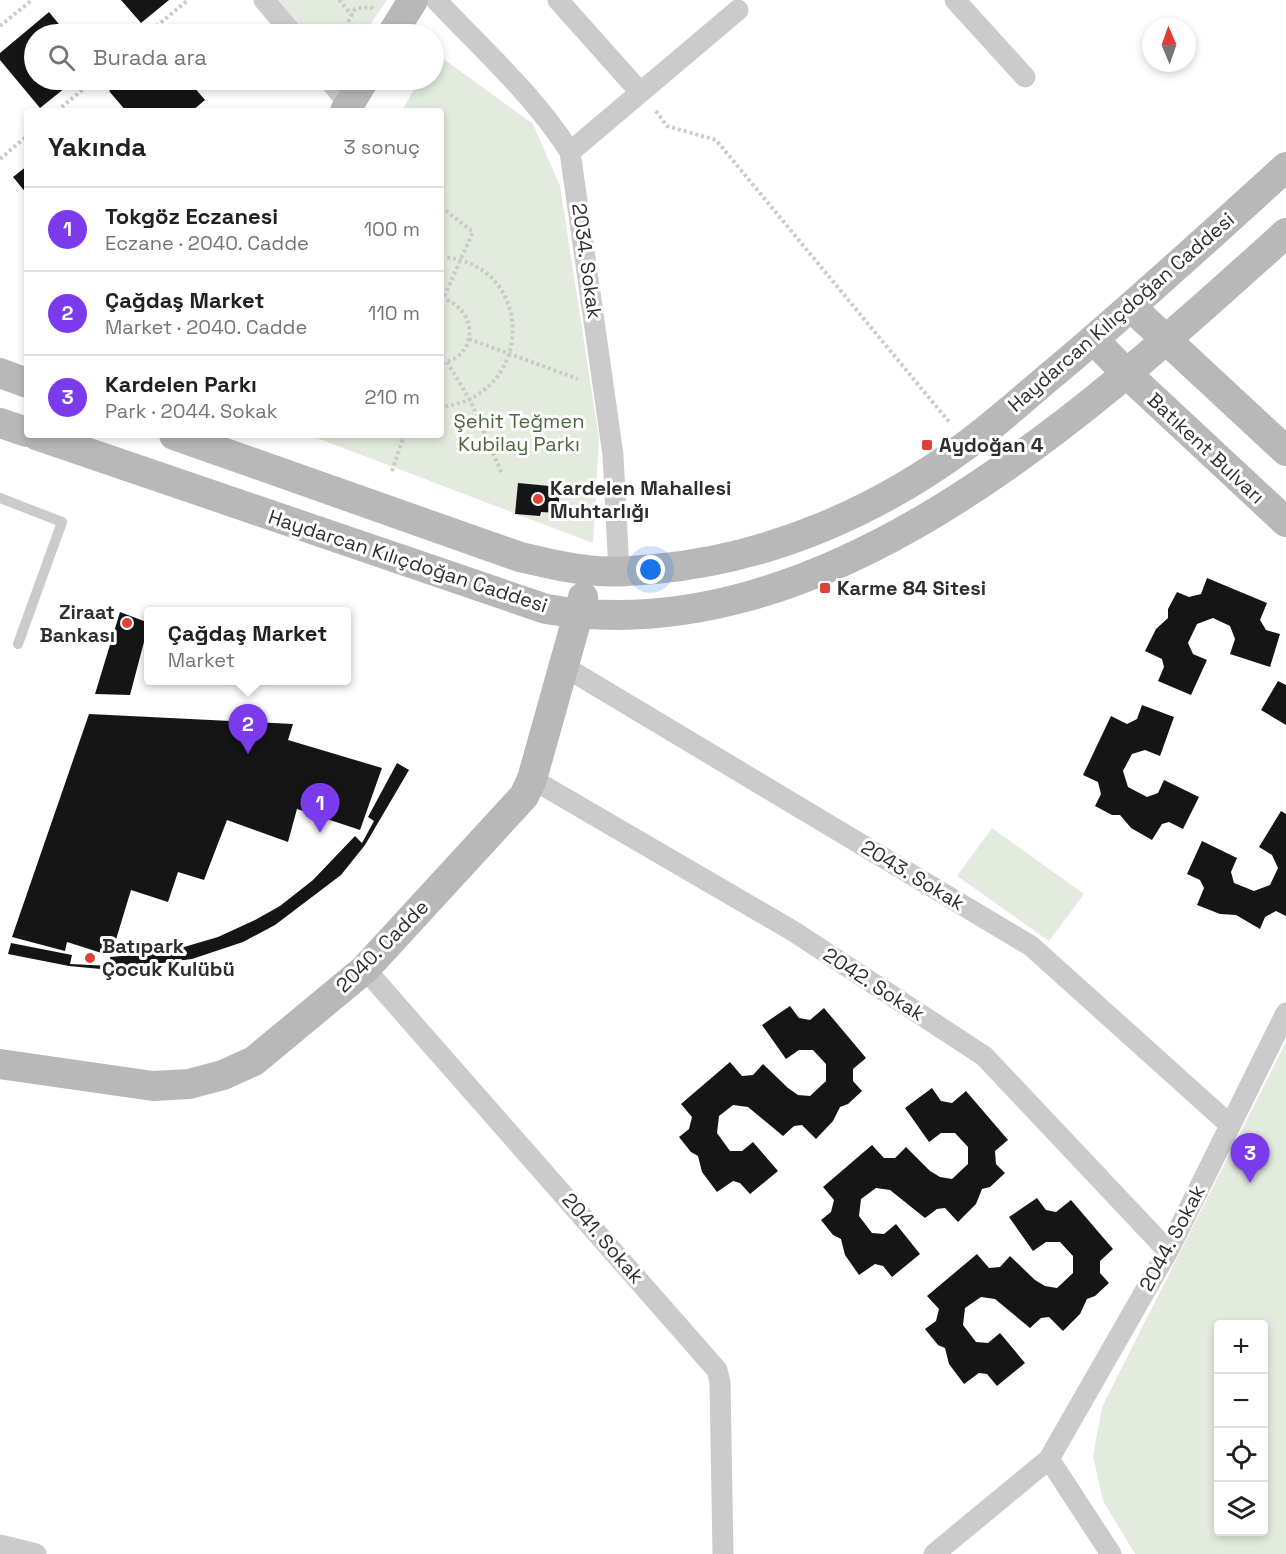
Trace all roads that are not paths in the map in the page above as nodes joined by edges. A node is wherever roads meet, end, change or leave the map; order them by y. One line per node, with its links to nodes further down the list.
1 (264, 0): 7 (street)
2 (413, 0): 8 (main road)
3 (436, 0): 11 (street, 2034. Sokak)
4 (558, 0): 10 (street)
5 (955, 0): 9 (street)
6 (738, 10): 10 (street)
7 (284, 24)
8 (398, 24)
9 (1025, 77)
10 (640, 92): 11 (street)
11 (570, 152): 28 (street, 2034. Sokak)
12 (1286, 167): 14 (main road, Haydarcan Kılıçdoğan Caddesi)
13 (1286, 233): 16 (main road, Haydarcan Kılıçdoğan Caddesi)
14 (1131, 307): 15 (main road, Haydarcan Kılıçdoğan Caddesi); 16 (main road)
15 (1094, 340): 18 (main road, Batıkent Bulvarı); 28 (main road, Haydarcan Kılıçdoğan Caddesi)
16 (1167, 340): 18 (main road, Haydarcan Kılıçdoğan Caddesi); 24 (main road)
17 (0, 373): 19 (main road)
18 (1126, 374): 26 (main road, Batıkent Bulvarı); 29 (main road, Haydarcan Kılıçdoğan Caddesi)
19 (24, 382)
20 (0, 423): 21 (main road)
21 (24, 431)
22 (45, 438): 29 (main road, Haydarcan Kılıçdoğan Caddesi)
23 (183, 438): 27 (main road, Haydarcan Kılıçdoğan Caddesi)
24 (1286, 451)
25 (0, 498): 30 (lane)
26 (1286, 522)
27 (588, 571): 28 (main road, Haydarcan Kılıçdoğan Caddesi); 29 (main road, 2040. Cadde)
28 (619, 572)
29 (579, 615): 31 (main road, 2040. Cadde)
30 (18, 644)
31 (565, 667): 32 (main road, 2040. Cadde); 36 (street, 2043. Sokak)
32 (532, 779): 33 (main road, 2040. Cadde); 37 (street, 2042. Sokak)
33 (365, 969): 35 (main road, 2040. Cadde); 41 (street, 2041. Sokak)
34 (1286, 1013): 36 (street, 2044. Sokak)
35 (0, 1064)
36 (1230, 1125): 37 (street, 2044. Sokak)
37 (1167, 1251): 38 (street, 2044. Sokak)
38 (1049, 1459): 42 (street); 43 (street)
39 (0, 1545): 40 (street)
40 (36, 1554)
41 (723, 1554)
42 (934, 1554)
43 (1111, 1554)

